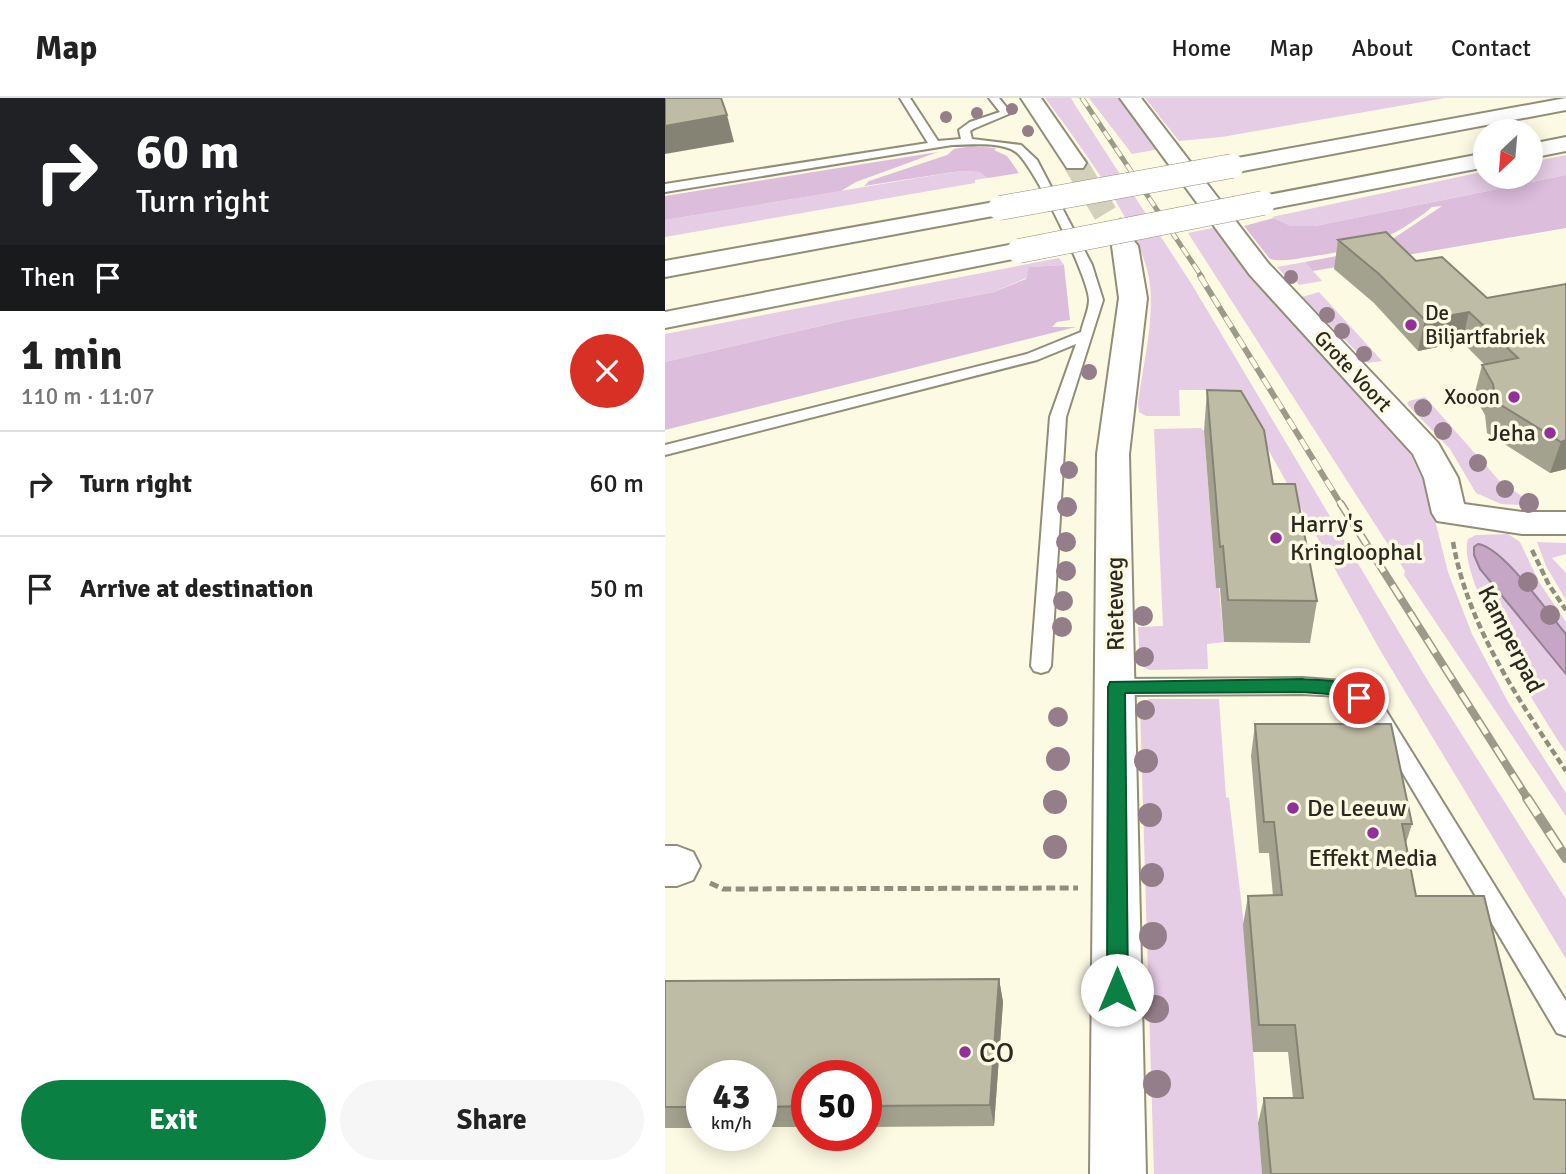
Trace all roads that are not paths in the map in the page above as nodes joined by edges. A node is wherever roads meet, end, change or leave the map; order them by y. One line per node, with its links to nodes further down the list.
1 (905, 98): 12 (lane)
2 (994, 98): 9 (lane)
3 (1031, 98): 16 (main road)
4 (1130, 98): 27 (main road, Grote Voort)
5 (1503, 98): 14 (main road)
6 (1566, 104): 14 (main road)
7 (1566, 126): 8 (main road)
8 (1543, 131)
9 (967, 142): 12 (lane); 25 (lane)
10 (1473, 144): 18 (main road)
11 (1566, 144): 13 (main road)
12 (935, 145): 17 (lane)
13 (1543, 149)
14 (1225, 157): 19 (main road, bridge)
15 (1473, 162): 18 (main road)
16 (1075, 163)
17 (665, 188)
18 (1256, 195): 19 (main road, bridge)
19 (1005, 220): 21 (main road); 22 (main road); 23 (main road); 24 (main road)
20 (1125, 246): 29 (main road, Rieteweg)
21 (665, 248)
22 (665, 269)
23 (665, 297)
24 (665, 320)
25 (1087, 334): 26 (lane); 28 (lane)
26 (665, 450)
27 (1566, 523)
28 (1041, 666)
29 (1116, 687): 30 (lane); 31 (main road, Rieteweg)
30 (1566, 1024)
31 (1118, 1174)

